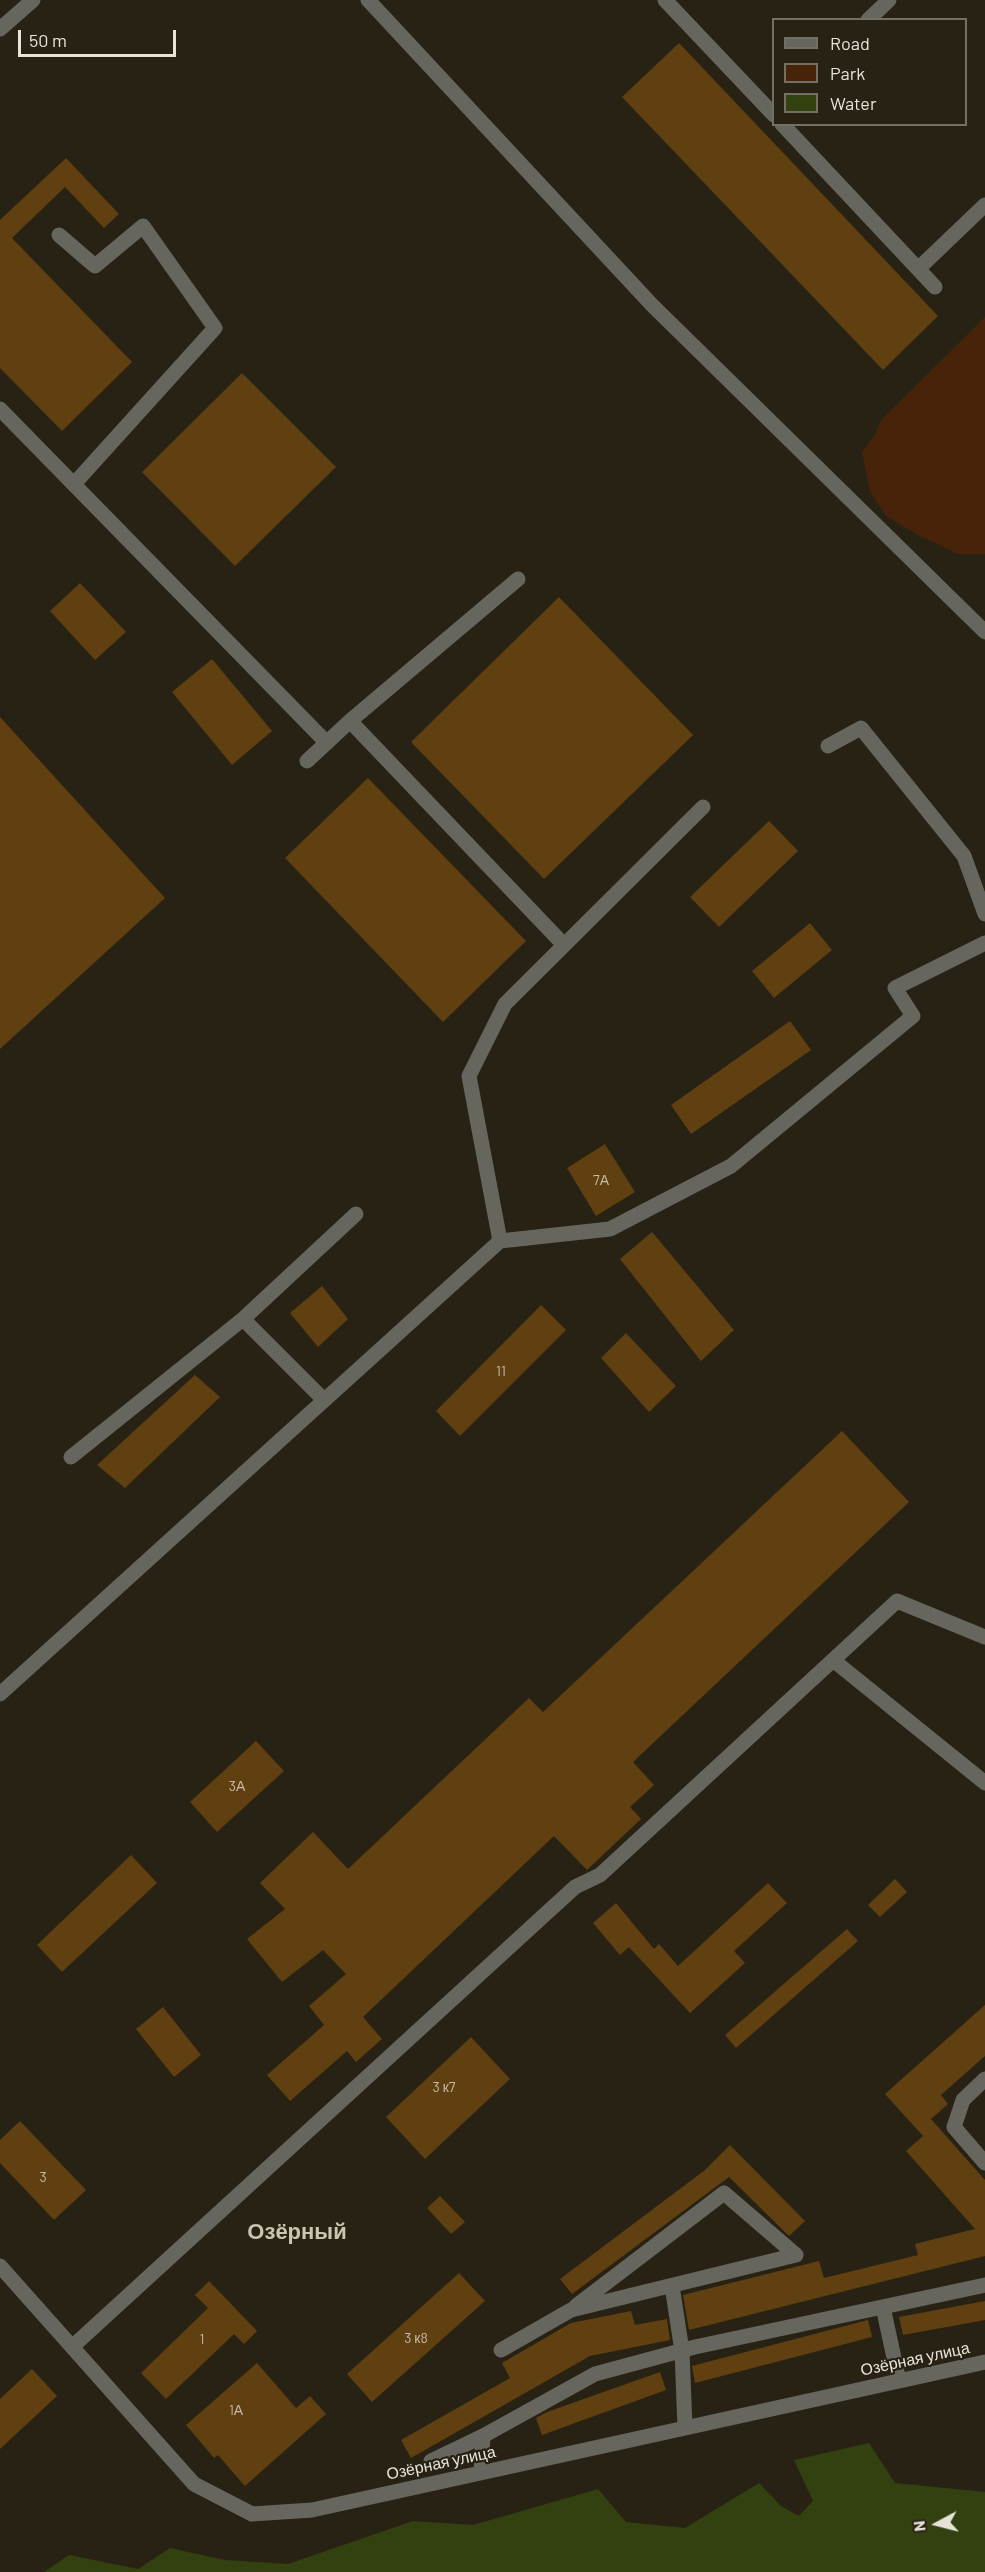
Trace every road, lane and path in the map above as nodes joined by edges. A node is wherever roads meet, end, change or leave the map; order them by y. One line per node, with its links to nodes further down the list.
1 (33, 0): 6 (street)
2 (368, 0): 16 (street)
3 (665, 0): 7 (street)
4 (889, 0): 5 (street)
5 (870, 18)
6 (0, 29)
7 (772, 112)
8 (784, 126): 11 (street)
9 (985, 205): 11 (street)
10 (59, 235): 14 (street)
11 (918, 268): 12 (street)
12 (935, 286)
13 (0, 409): 14 (street)
14 (74, 484): 18 (street)
15 (518, 579): 17 (street)
16 (985, 632)
17 (350, 722): 18 (street); 24 (street)
18 (327, 742): 20 (street)
19 (828, 746): 22 (street)
20 (307, 760)
21 (703, 807): 24 (street)
22 (985, 914)
23 (985, 943): 26 (street)
24 (564, 945): 26 (street)
25 (356, 1214): 27 (street)
26 (500, 1241): 28 (street)
27 (243, 1319): 28 (street); 29 (street)
28 (324, 1400): 32 (street)
29 (71, 1457)
30 (985, 1638): 31 (street)
31 (833, 1660): 33 (street); 41 (street)
32 (0, 1694)
33 (985, 1783)
34 (985, 2079): 35 (street)
35 (985, 2163)
36 (0, 2266): 41 (street, Озёрная улица)
37 (985, 2285): 39 (street)
38 (672, 2286): 40 (street); 40 (street); 43 (street)
39 (882, 2307): 43 (street); 45 (street)
40 (571, 2310): 42 (street)
41 (72, 2347): 49 (street, Озёрная улица)
42 (501, 2350)
43 (682, 2351): 46 (street); 47 (street)
44 (985, 2362): 45 (street, Озёрная улица)
45 (899, 2381): 46 (street, Озёрная улица)
46 (685, 2428): 49 (street, Озёрная улица)
47 (483, 2436): 48 (street); 49 (street)
48 (431, 2461)
49 (481, 2473)

